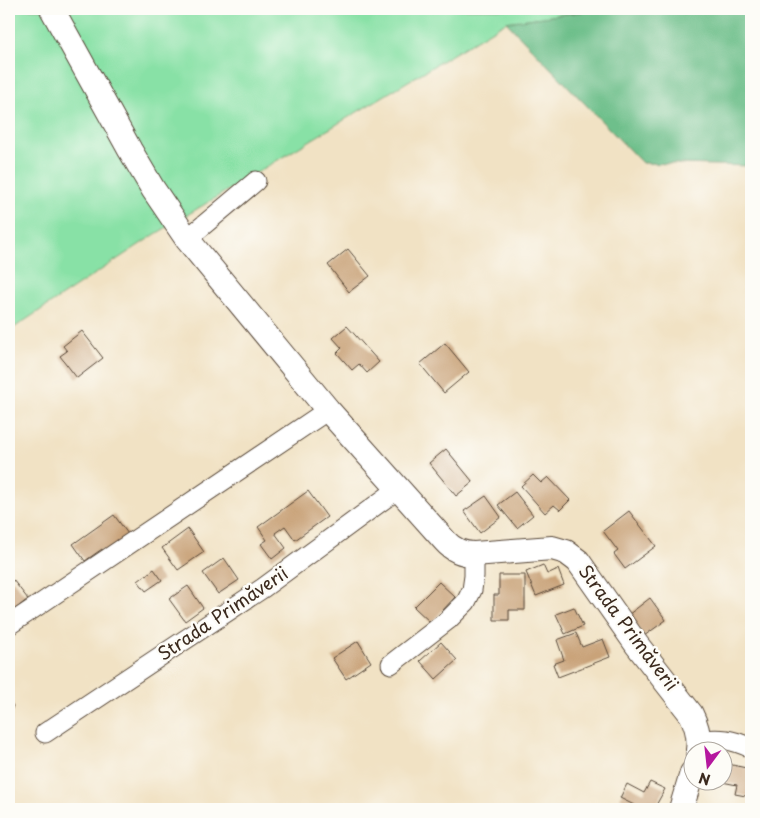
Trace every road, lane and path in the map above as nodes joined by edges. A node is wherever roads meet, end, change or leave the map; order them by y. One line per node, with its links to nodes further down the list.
1 (52, 9): 3 (street, Strada Primăverii)
2 (256, 181): 3 (street)
3 (187, 239): 4 (street, Strada Primăverii)
4 (328, 410): 5 (street, Strada Primăverii); 7 (street)
5 (398, 489): 6 (street, Strada Primăverii); 9 (street, Strada Primăverii)
6 (474, 554): 8 (street); 10 (street, Strada Primăverii)
7 (9, 625)
8 (391, 664)
9 (45, 734)
10 (698, 740)
11 (711, 740): 12 (street)
12 (729, 740)
13 (732, 741): 14 (street)
14 (751, 748)
15 (687, 790): 16 (street)
16 (681, 809)

